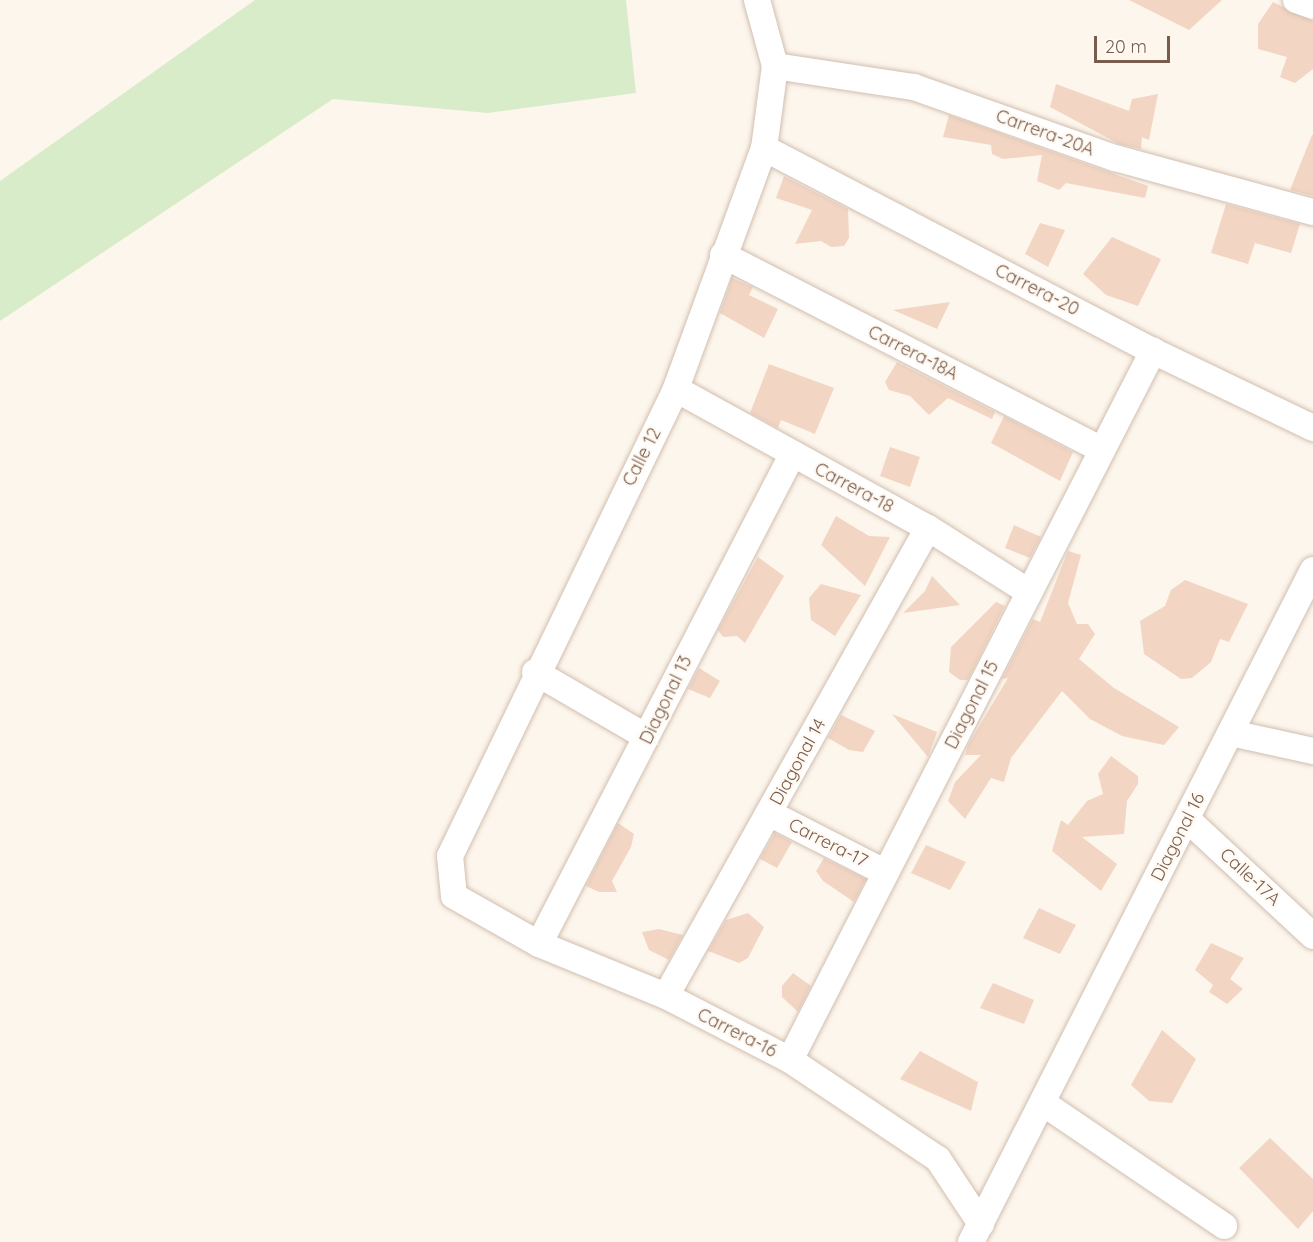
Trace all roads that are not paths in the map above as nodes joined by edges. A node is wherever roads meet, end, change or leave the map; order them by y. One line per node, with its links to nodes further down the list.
1 (757, 0): 4 (street, Calle 12)
2 (1296, 0): 3 (street)
3 (1313, 6)
4 (775, 66): 5 (street, Calle 12); 6 (street, Carrera-20A)
5 (764, 148): 7 (street, Calle 12); 8 (street, Carrera-20)
6 (1313, 212)
7 (723, 255): 9 (street, Calle 12); 11 (street, Carrera-18A)
8 (1153, 351): 10 (street, Carrera-20); 11 (street, Diagonal 15)
9 (676, 389): 12 (street, Carrera-18); 16 (street, Calle 12)
10 (1313, 428)
11 (1102, 450): 15 (street, Diagonal 15)
12 (792, 455): 13 (street, Carrera-18); 18 (street, Diagonal 13)
13 (928, 528): 15 (street, Carrera-18); 20 (street, Diagonal 14)
14 (1313, 570): 17 (street, Diagonal 16)
15 (1029, 592): 22 (street, Diagonal 15)
16 (535, 672): 18 (street); 23 (street, Calle 12)
17 (1231, 733): 19 (street); 21 (street, Diagonal 16)
18 (645, 736): 25 (street, Diagonal 13)
19 (1313, 751)
20 (769, 813): 22 (street, Carrera-17); 26 (street, Diagonal 14)
21 (1187, 819): 24 (street, Calle-17A); 28 (street, Diagonal 16)
22 (886, 873): 27 (street, Diagonal 15)
23 (454, 896): 25 (street, Carrera-16)
24 (1313, 936)
25 (539, 944): 26 (street, Carrera-16)
26 (666, 996): 27 (street, Carrera-16)
27 (790, 1060): 30 (street, Carrera-16)
28 (1043, 1103): 29 (street); 30 (street, Diagonal 16)
29 (1224, 1226)
30 (976, 1233)

